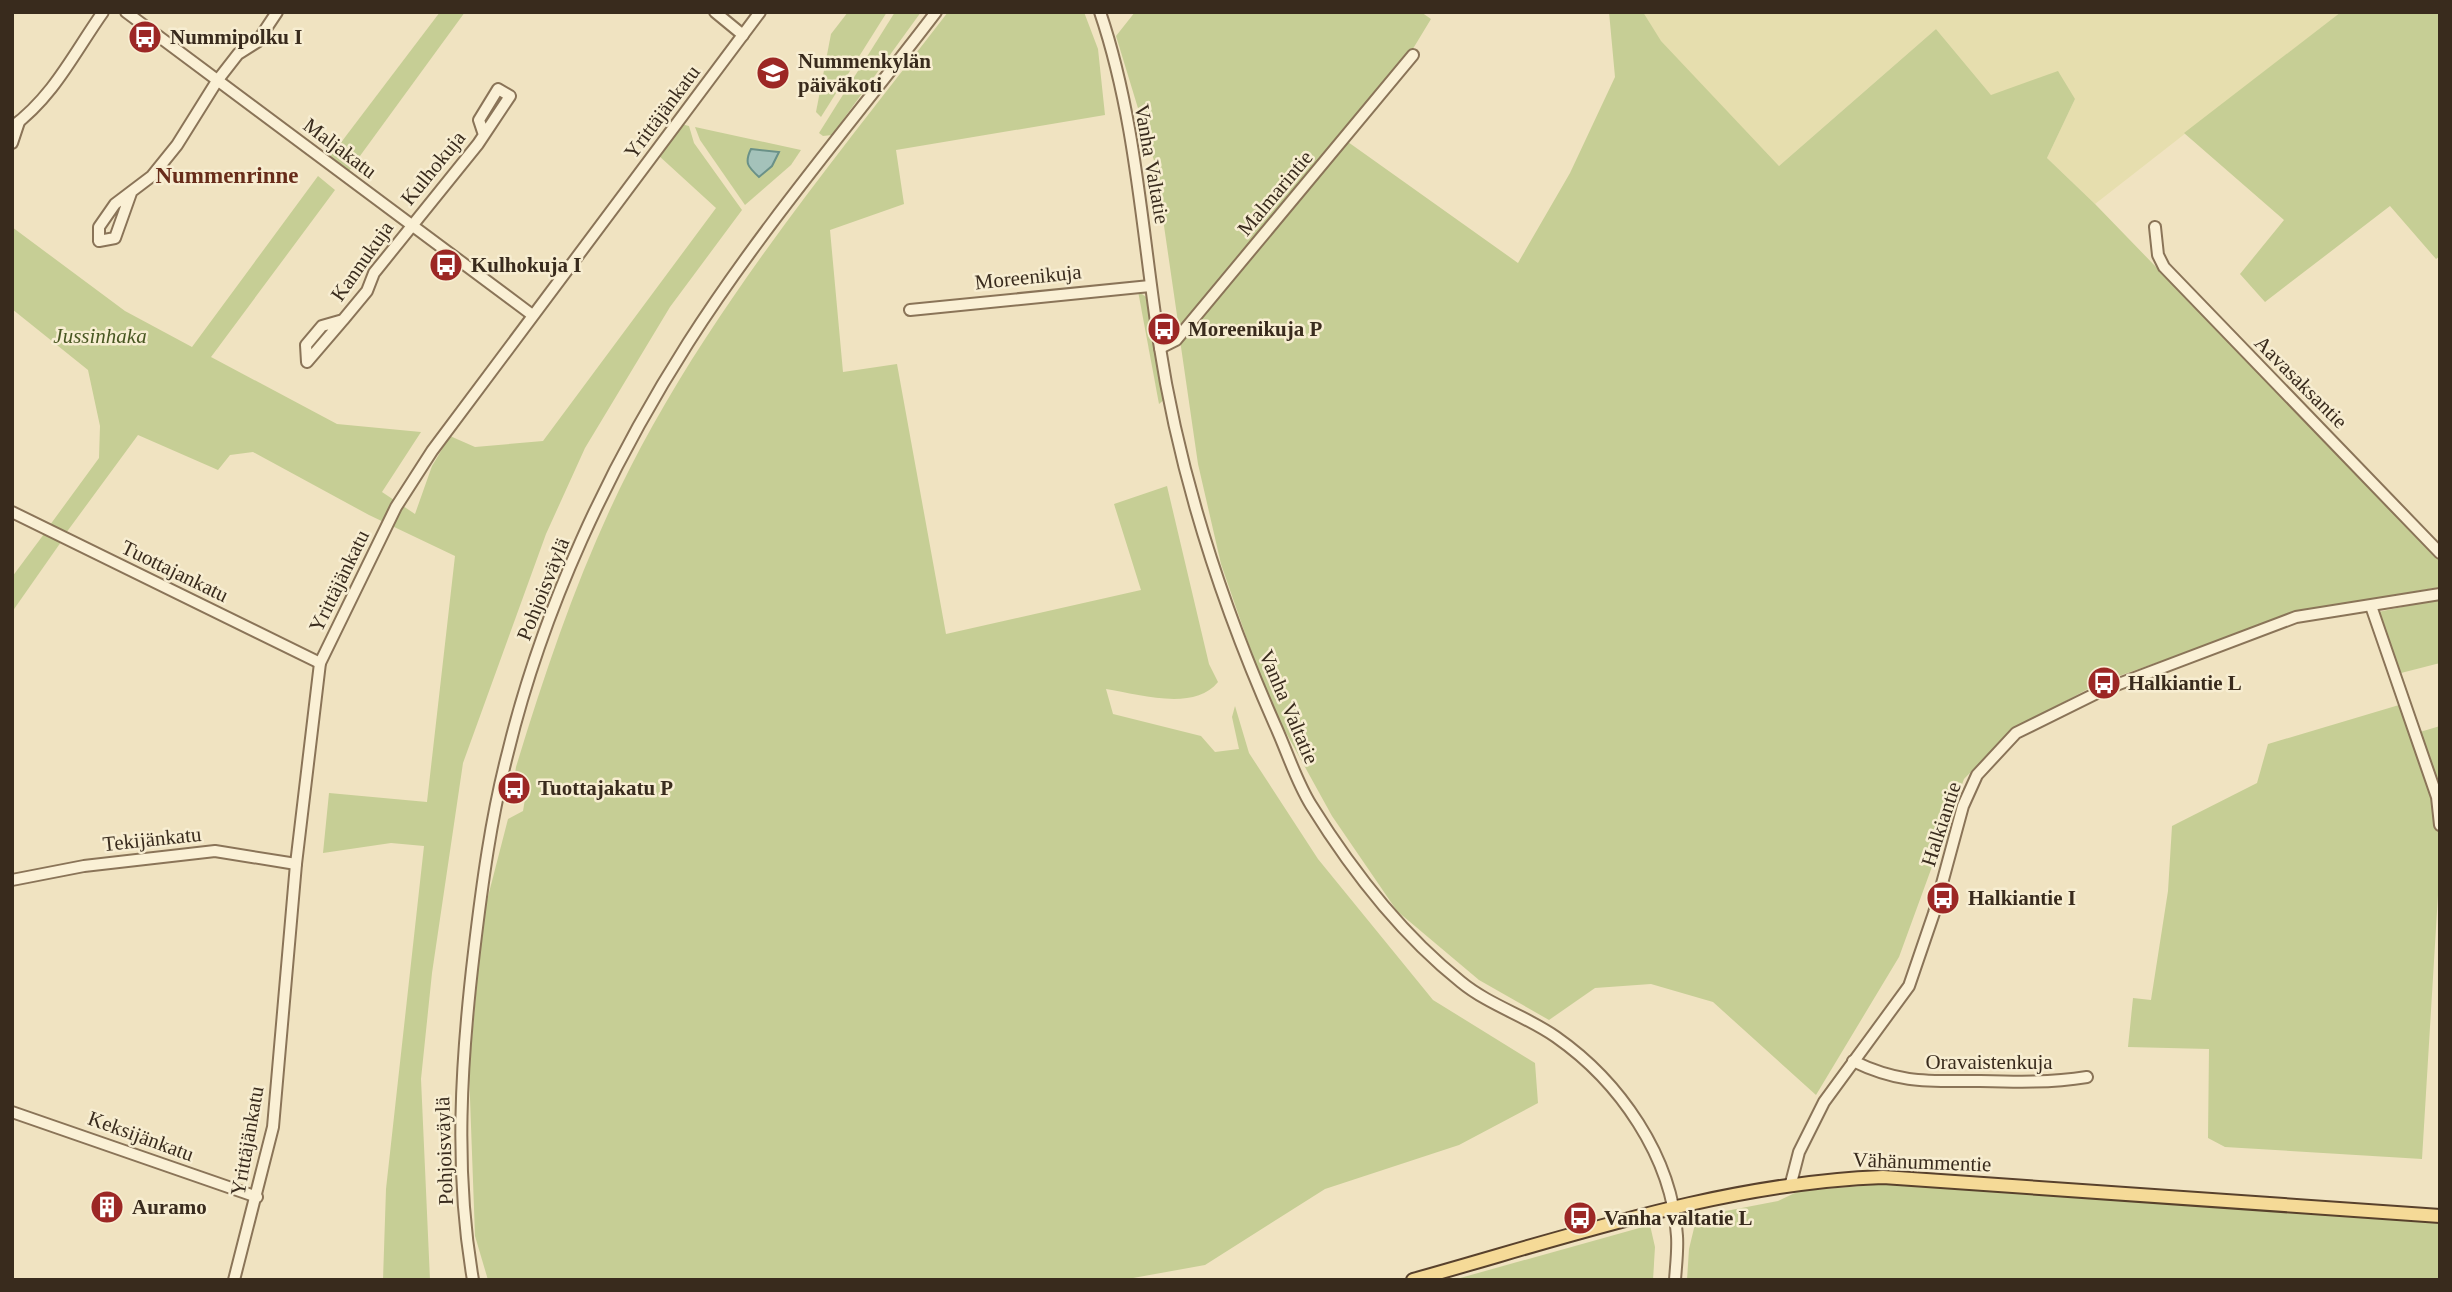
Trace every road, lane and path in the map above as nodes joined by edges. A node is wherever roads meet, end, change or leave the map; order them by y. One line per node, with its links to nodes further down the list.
1 (103, 12): 12 (street)
2 (126, 12): 11 (street, Maljakatu)
3 (277, 12): 11 (street)
4 (715, 12): 9 (street)
5 (760, 12): 9 (street, Yrittäjänkatu)
6 (936, 12): 39 (street, Pohjoisväylä)
7 (1113, 12): 8 (street)
8 (1101, 15): 18 (street, Vanha Valtatie)
9 (743, 35): 20 (street, Yrittäjänkatu)
10 (1413, 55): 22 (street, Malmarintie)
11 (218, 81): 15 (street); 16 (street, Maljakatu)
12 (15, 124): 14 (street)
13 (484, 135): 16 (street, Kulhokuja)
14 (12, 143)
15 (131, 193)
16 (411, 225): 20 (street, Maljakatu); 21 (street, Kannukuja)
17 (2155, 228): 24 (street, Aavasaksantie)
18 (1150, 286): 19 (street, Moreenikuja); 22 (street, Vanha Valtatie)
19 (910, 310)
20 (531, 314): 27 (street, Yrittäjänkatu)
21 (343, 320)
22 (1160, 348): 36 (street, Vanha Valtatie)
23 (12, 512): 27 (street, Tuottajankatu)
24 (2440, 553)
25 (2440, 594): 26 (street, Halkiantie)
26 (2371, 606): 28 (street); 31 (street, Halkiantie)
27 (320, 663): 29 (street, Yrittäjänkatu)
28 (2440, 825)
29 (296, 864): 30 (street, Tekijänkatu); 35 (street, Yrittäjänkatu)
30 (12, 880)
31 (1853, 1060): 32 (street, Oravaistenkuja); 34 (street, Halkiantie)
32 (2087, 1077)
33 (12, 1112): 35 (street, Keksijänkatu)
34 (1791, 1183): 36 (main road, Vähänummentie); 37 (main road, Vähänummentie)
35 (257, 1197): 38 (street, Yrittäjänkatu)
36 (1673, 1208): 40 (main road, Vähänummentie); 41 (street, Vanha Valtatie)
37 (2440, 1216)
38 (234, 1280)
39 (473, 1280)
40 (1413, 1280)
41 (1675, 1280)

